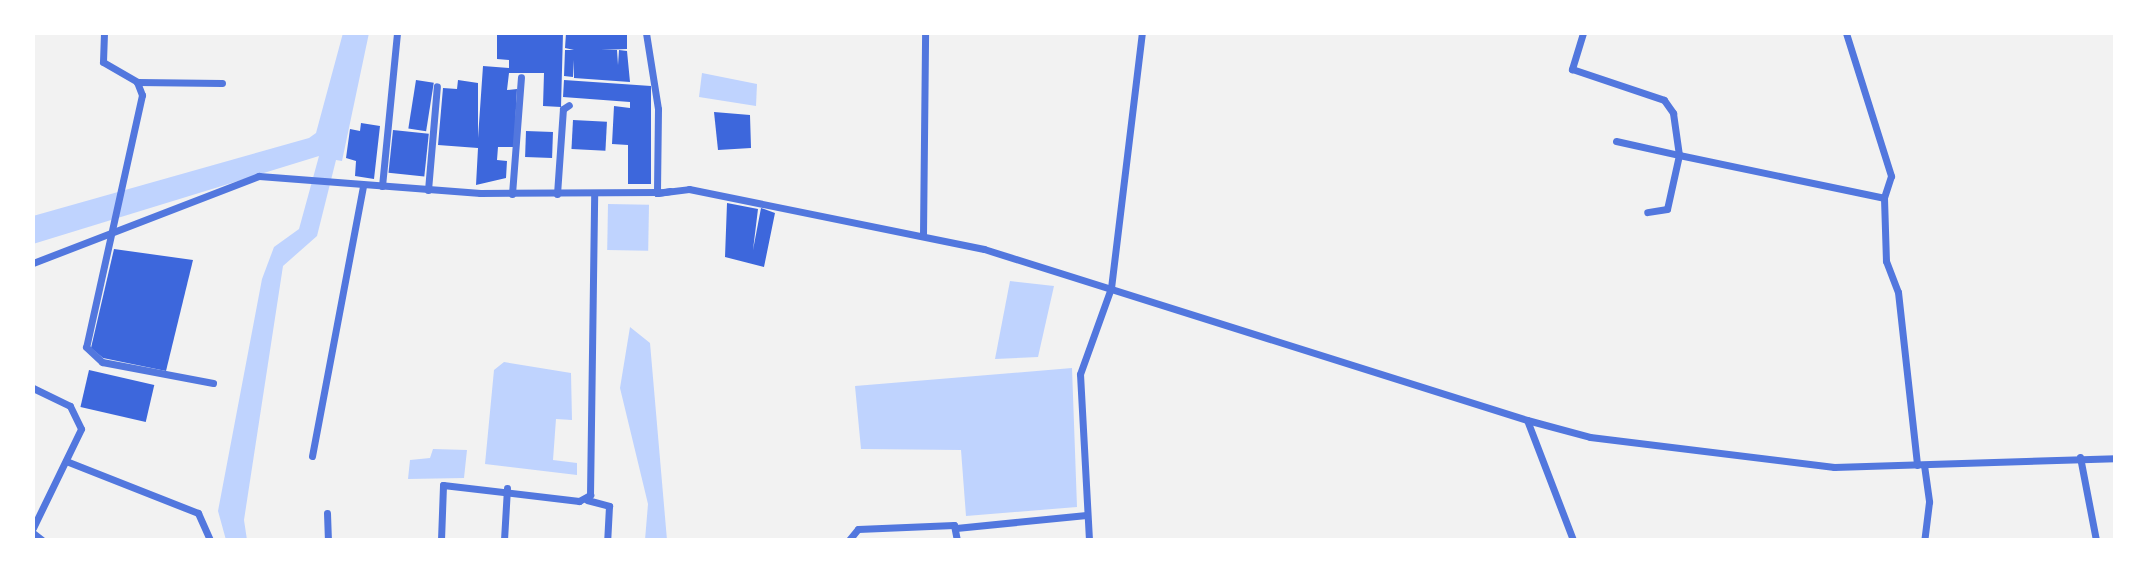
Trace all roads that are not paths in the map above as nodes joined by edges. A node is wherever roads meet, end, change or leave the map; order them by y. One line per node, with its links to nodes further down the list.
1 (104, 33): 9 (street)
2 (397, 33): 16 (street)
3 (646, 33): 19 (street)
4 (925, 33): 26 (street)
5 (1142, 33): 28 (street)
6 (1583, 33): 14 (street)
7 (1846, 33): 23 (street)
8 (521, 78): 20 (street)
9 (137, 82): 10 (street); 25 (street)
10 (222, 83)
11 (437, 86): 17 (street)
12 (569, 104): 21 (street)
13 (1616, 141): 14 (street)
14 (1679, 155): 23 (street); 24 (street)
15 (363, 185): 16 (street); 25 (street); 32 (street)
16 (382, 187): 17 (street)
17 (428, 190): 20 (street)
18 (670, 191): 19 (street)
19 (657, 192): 22 (street); 26 (street)
20 (512, 194): 21 (street)
21 (557, 194): 22 (street)
22 (594, 195): 38 (street)
23 (1884, 198): 36 (street)
24 (1647, 212)
25 (116, 230): 27 (street); 29 (street)
26 (923, 235): 28 (street)
27 (33, 263)
28 (1111, 288): 31 (street); 40 (street)
29 (213, 383)
30 (33, 388): 35 (street)
31 (1527, 420): 36 (street); 52 (street)
32 (312, 456)
33 (2080, 457): 34 (street); 36 (street); 54 (street)
34 (2115, 458)
35 (66, 461): 42 (street); 44 (street)
36 (1920, 465): 53 (street)
37 (507, 488): 38 (street); 46 (street); 47 (street)
38 (587, 500): 48 (street)
39 (327, 513): 45 (street)
40 (1086, 515): 41 (street); 51 (street)
41 (956, 528): 49 (street); 50 (street)
42 (33, 531): 43 (street)
43 (41, 540)
44 (210, 540)
45 (328, 540)
46 (441, 540)
47 (504, 540)
48 (607, 540)
49 (849, 540)
50 (957, 540)
51 (1089, 540)
52 (1573, 540)
53 (1924, 540)
54 (2096, 540)

